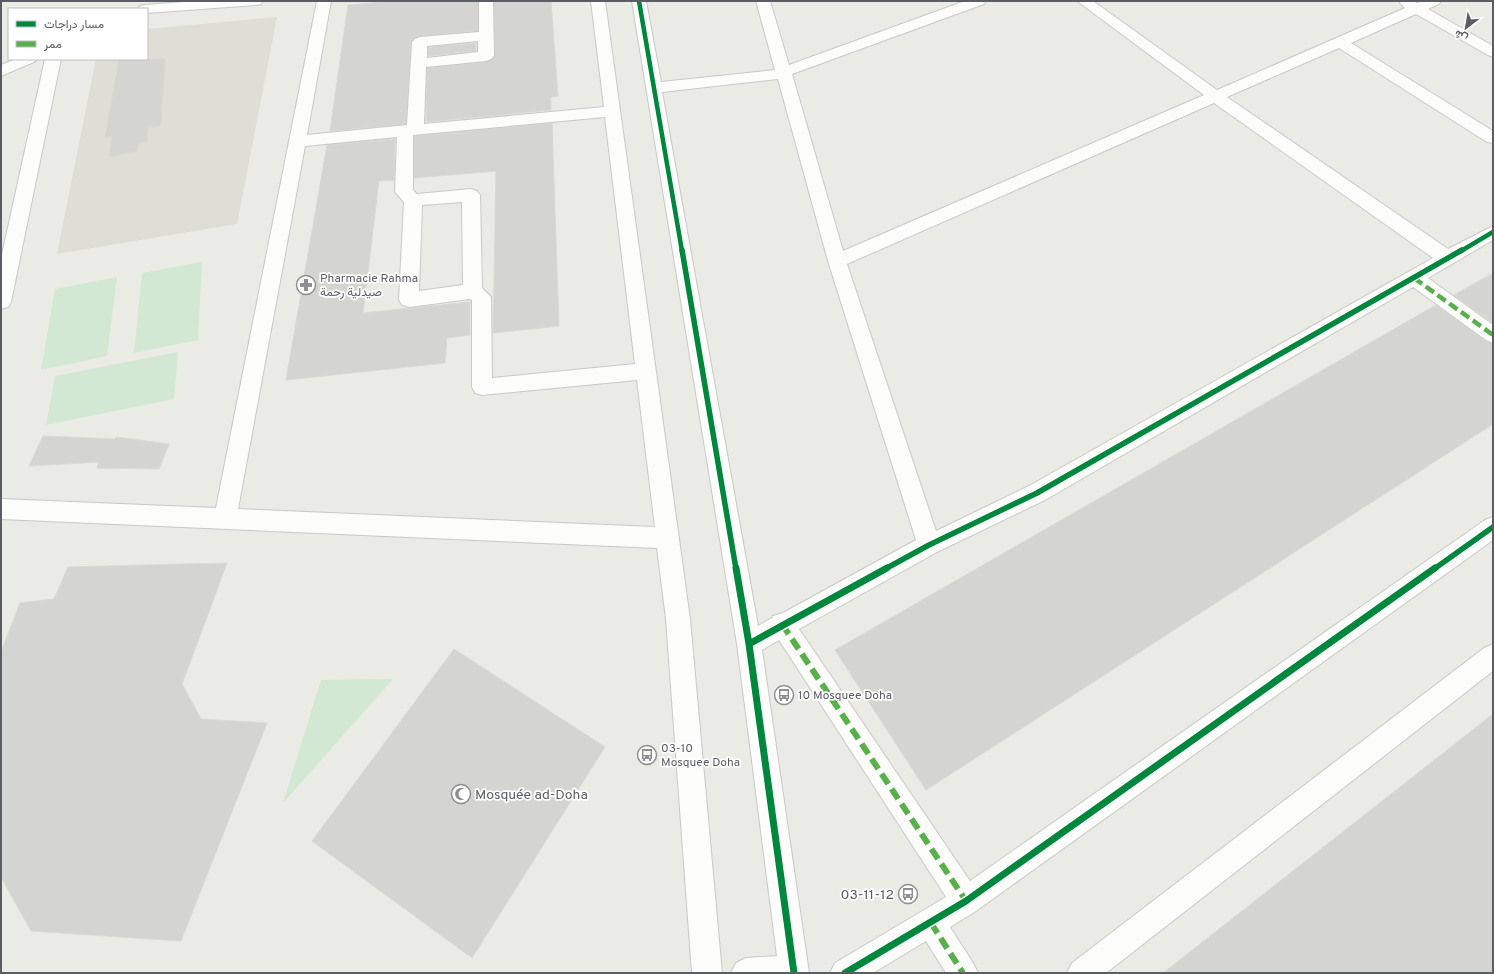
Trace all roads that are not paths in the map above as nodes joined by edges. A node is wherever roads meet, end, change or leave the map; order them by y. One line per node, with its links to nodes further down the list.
1 (158, 1): 12 (street)
2 (256, 1): 13 (street)
3 (324, 1): 25 (street)
4 (486, 1): 23 (street)
5 (598, 1): 22 (street)
6 (639, 1): 20 (street)
7 (763, 1): 19 (street)
8 (978, 1): 19 (street)
9 (1084, 1): 21 (street)
10 (1434, 1): 11 (street)
11 (1411, 5): 14 (street); 15 (street)
12 (146, 8)
13 (148, 9)
14 (1340, 42): 21 (street); 24 (street)
15 (1493, 52)
16 (27, 60): 18 (street)
17 (53, 60): 32 (street)
18 (1, 71)
19 (784, 71): 20 (street); 29 (street)
20 (654, 88): 41 (street)
21 (1216, 96): 28 (street); 29 (street)
22 (611, 111): 23 (street); 34 (street)
23 (410, 130): 25 (street); 26 (street)
24 (1493, 138)
25 (296, 141): 36 (street)
26 (413, 200): 31 (street); 31 (street)
27 (1493, 232): 28 (street)
28 (1447, 258): 30 (street)
29 (837, 261): 39 (street)
30 (1414, 278): 33 (street); 39 (street)
31 (473, 291): 34 (street)
32 (1, 302)
33 (1493, 335)
34 (646, 371): 38 (street)
35 (1, 509): 36 (street)
36 (225, 518): 38 (street)
37 (1493, 527): 43 (street)
38 (668, 538): 45 (street)
39 (929, 545): 40 (street)
40 (782, 624): 41 (street); 43 (street)
41 (748, 644): 47 (street)
42 (1493, 656): 50 (street)
43 (966, 901): 44 (street)
44 (932, 923): 48 (street); 49 (street)
45 (707, 973)
46 (746, 973): 47 (street)
47 (793, 973)
48 (845, 973)
49 (963, 973)
50 (1082, 973)

